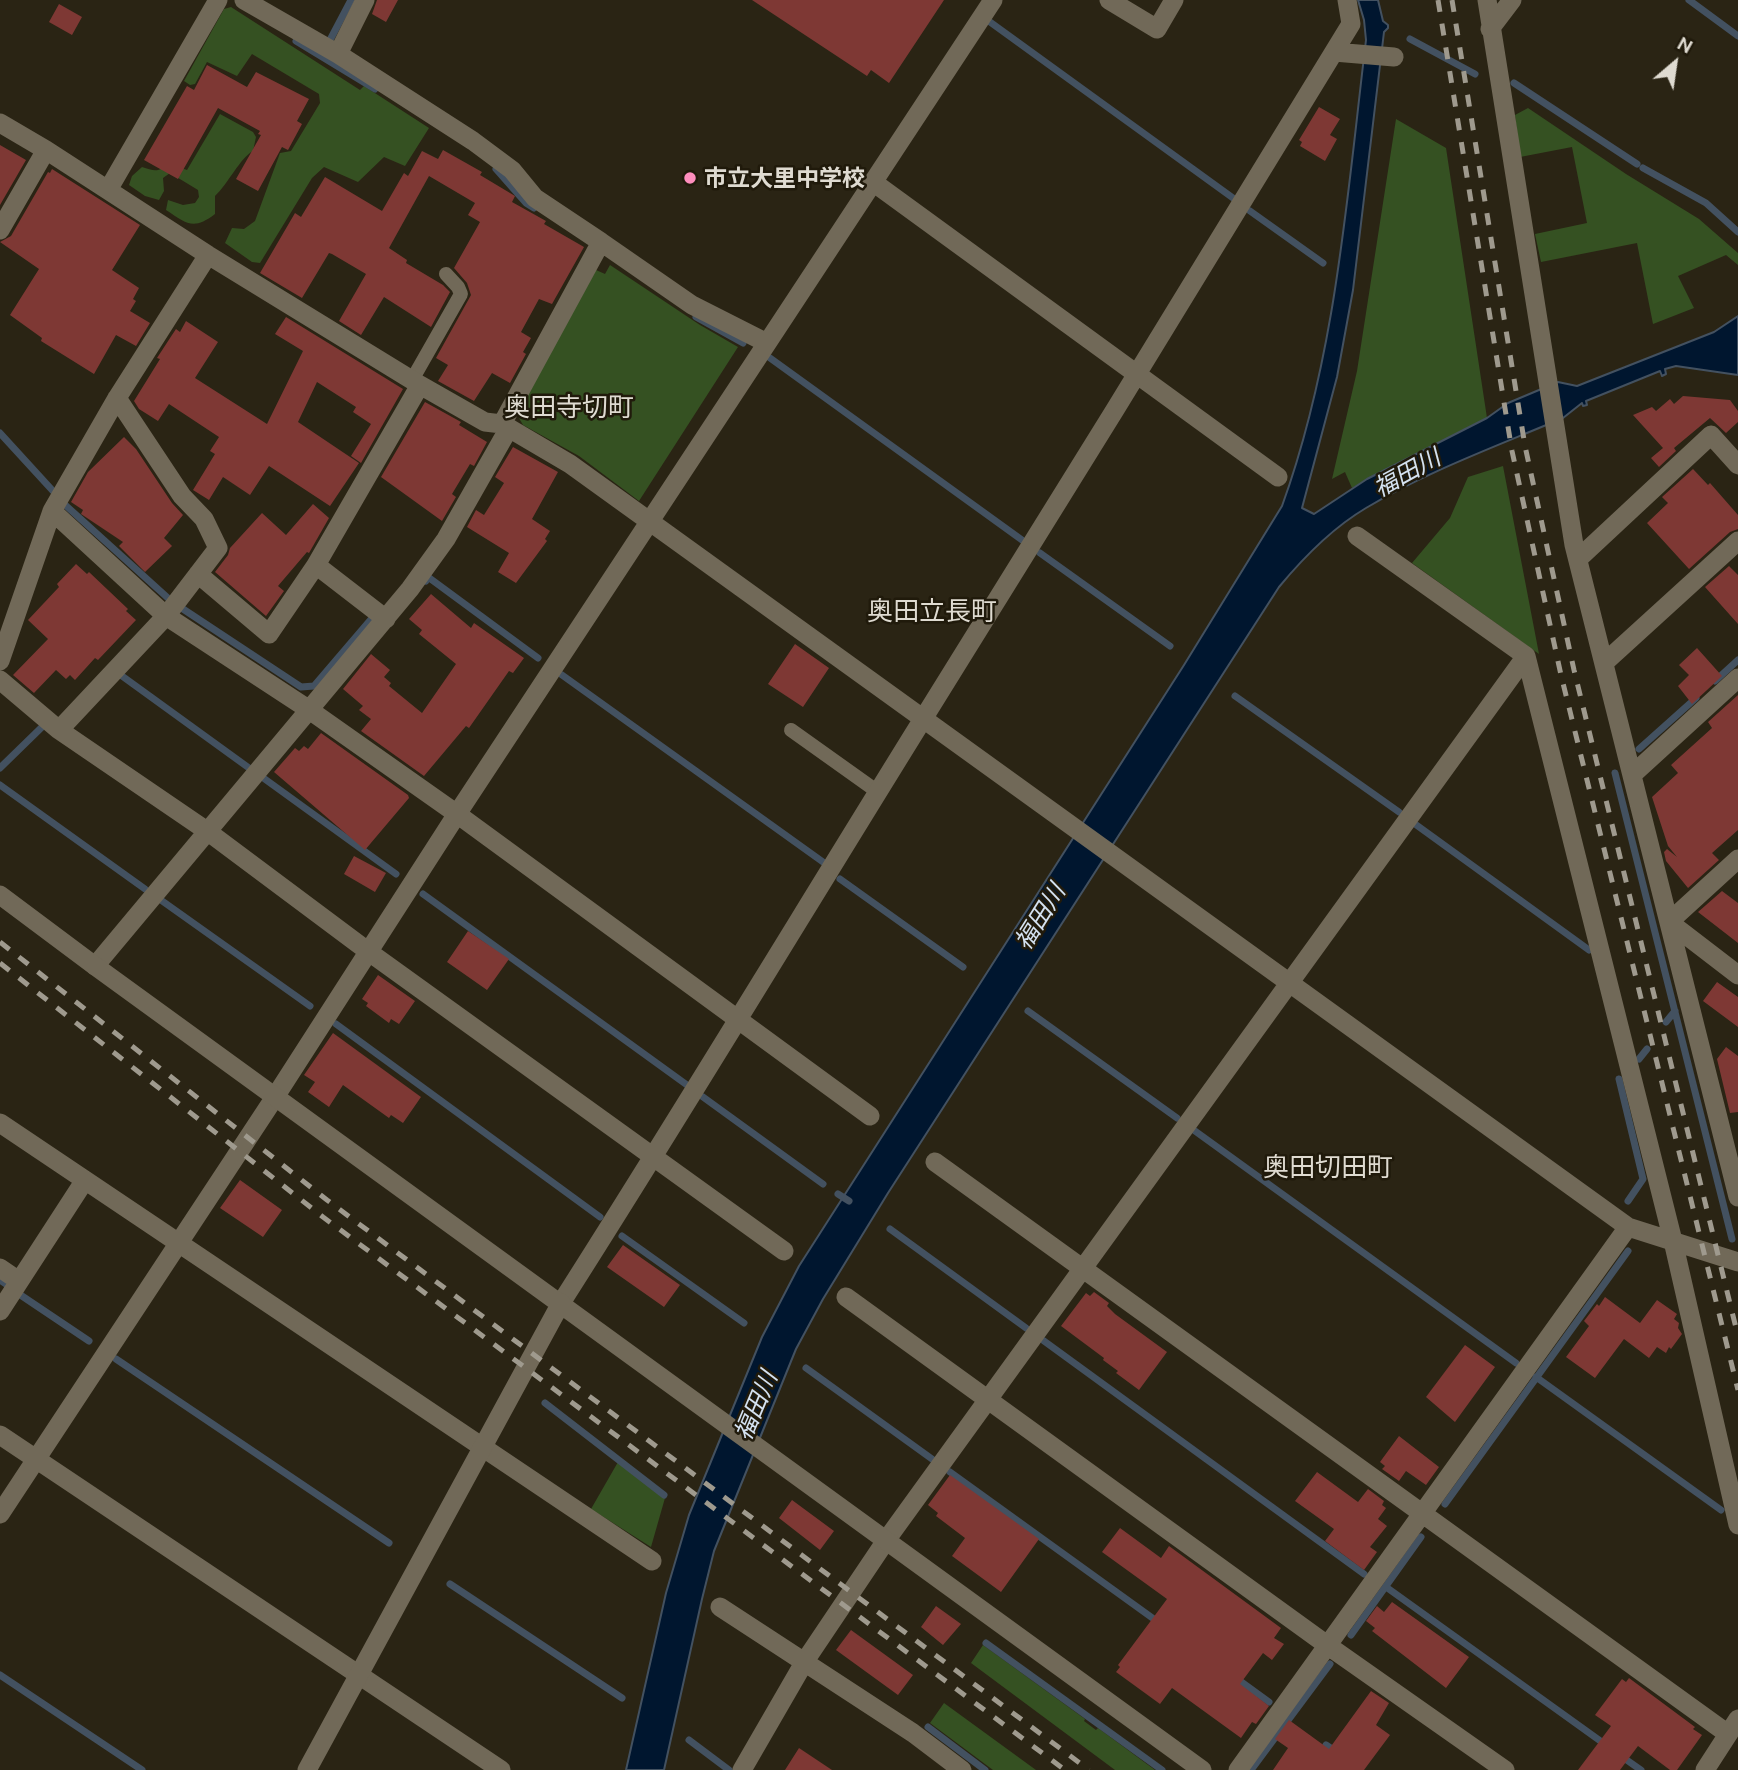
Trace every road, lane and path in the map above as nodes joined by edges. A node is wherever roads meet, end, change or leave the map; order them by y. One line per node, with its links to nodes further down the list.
1 (218, 0): 17 (street)
2 (244, 0): 12 (street)
3 (365, 0): 12 (street)
4 (993, 0): 16 (street)
5 (1110, 0): 6 (street)
6 (1174, 0)
7 (1346, 0): 11 (street)
8 (1487, 0): 10 (street)
9 (1512, 0): 10 (street)
10 (1490, 29): 33 (street)
11 (1334, 52): 13 (street); 23 (street)
12 (338, 54): 19 (street)
13 (1391, 57)
14 (0, 123): 15 (street)
15 (46, 150): 17 (street); 18 (street)
16 (873, 182): 22 (street); 23 (street)
17 (108, 190): 20 (street)
18 (0, 230)
19 (601, 242): 22 (street); 26 (street)
20 (208, 255): 24 (street); 25 (street)
21 (446, 274): 24 (lane)
22 (767, 343): 30 (street)
23 (1137, 377): 28 (street); 44 (street)
24 (416, 382): 26 (street); 34 (street)
25 (117, 398): 29 (street); 35 (street)
26 (505, 426): 30 (street); 37 (street)
27 (1738, 465): 33 (street)
28 (1279, 477)
29 (52, 511): 36 (street); 39 (street)
30 (650, 522): 44 (street); 49 (street)
31 (1357, 536): 38 (street)
32 (1738, 541): 40 (street)
33 (1578, 559): 40 (street)
34 (316, 565): 35 (street); 37 (street)
35 (198, 574): 36 (street)
36 (166, 616): 43 (street); 45 (street)
37 (386, 619): 43 (street)
38 (1526, 656): 57 (street); 69 (street)
39 (0, 661)
40 (1604, 663): 47 (street)
41 (1738, 678): 47 (street)
42 (0, 680): 45 (street)
43 (308, 709): 49 (street); 50 (street)
44 (923, 719): 48 (street); 57 (street)
45 (59, 730): 50 (street)
46 (791, 730): 48 (lane)
47 (1632, 775): 53 (street)
48 (878, 792): 58 (street)
49 (457, 814): 54 (street); 58 (street)
50 (207, 831): 54 (street); 55 (street)
51 (1738, 859): 53 (street)
52 (0, 895): 55 (street)
53 (1669, 922): 56 (street); 60 (street)
54 (369, 952): 59 (street); 64 (street)
55 (95, 966): 59 (street)
56 (1738, 975)
57 (1289, 983): 68 (street); 74 (street)
58 (738, 1020): 61 (street); 64 (street)
59 (275, 1097): 70 (street); 78 (street)
60 (1717, 1114): 63 (street); 67 (street)
61 (870, 1116)
62 (0, 1123): 66 (street)
63 (1738, 1130)
64 (654, 1157): 71 (street); 78 (street)
65 (935, 1162): 74 (street)
66 (85, 1180): 70 (street); 75 (street)
67 (1738, 1197)
68 (1628, 1227): 69 (street); 83 (street)
69 (1672, 1241): 72 (street); 85 (street)
70 (178, 1243): 81 (street); 82 (street)
71 (784, 1251)
72 (1738, 1262)
73 (0, 1268): 75 (street)
74 (1083, 1268): 79 (street); 83 (street)
75 (19, 1281): 77 (street)
76 (846, 1297): 79 (street)
77 (3, 1300)
78 (561, 1303): 81 (street); 86 (street)
79 (988, 1398): 86 (street); 89 (street)
80 (0, 1435): 82 (street)
81 (482, 1448): 87 (street); 91 (street)
82 (36, 1459): 84 (street); 91 (street)
83 (1422, 1513): 89 (street); 92 (street)
84 (0, 1514)
85 (1738, 1525)
86 (887, 1539): 90 (street); 97 (street)
87 (652, 1561)
88 (720, 1607): 90 (street)
89 (1327, 1645): 98 (street); 99 (street)
90 (805, 1661): 95 (street); 96 (street)
91 (358, 1676): 93 (street); 94 (street)
92 (1733, 1727): 100 (street)
93 (307, 1770)
94 (501, 1770)
95 (742, 1770)
96 (962, 1770)
97 (1202, 1770)
98 (1238, 1770)
99 (1505, 1770)
100 (1705, 1770)

